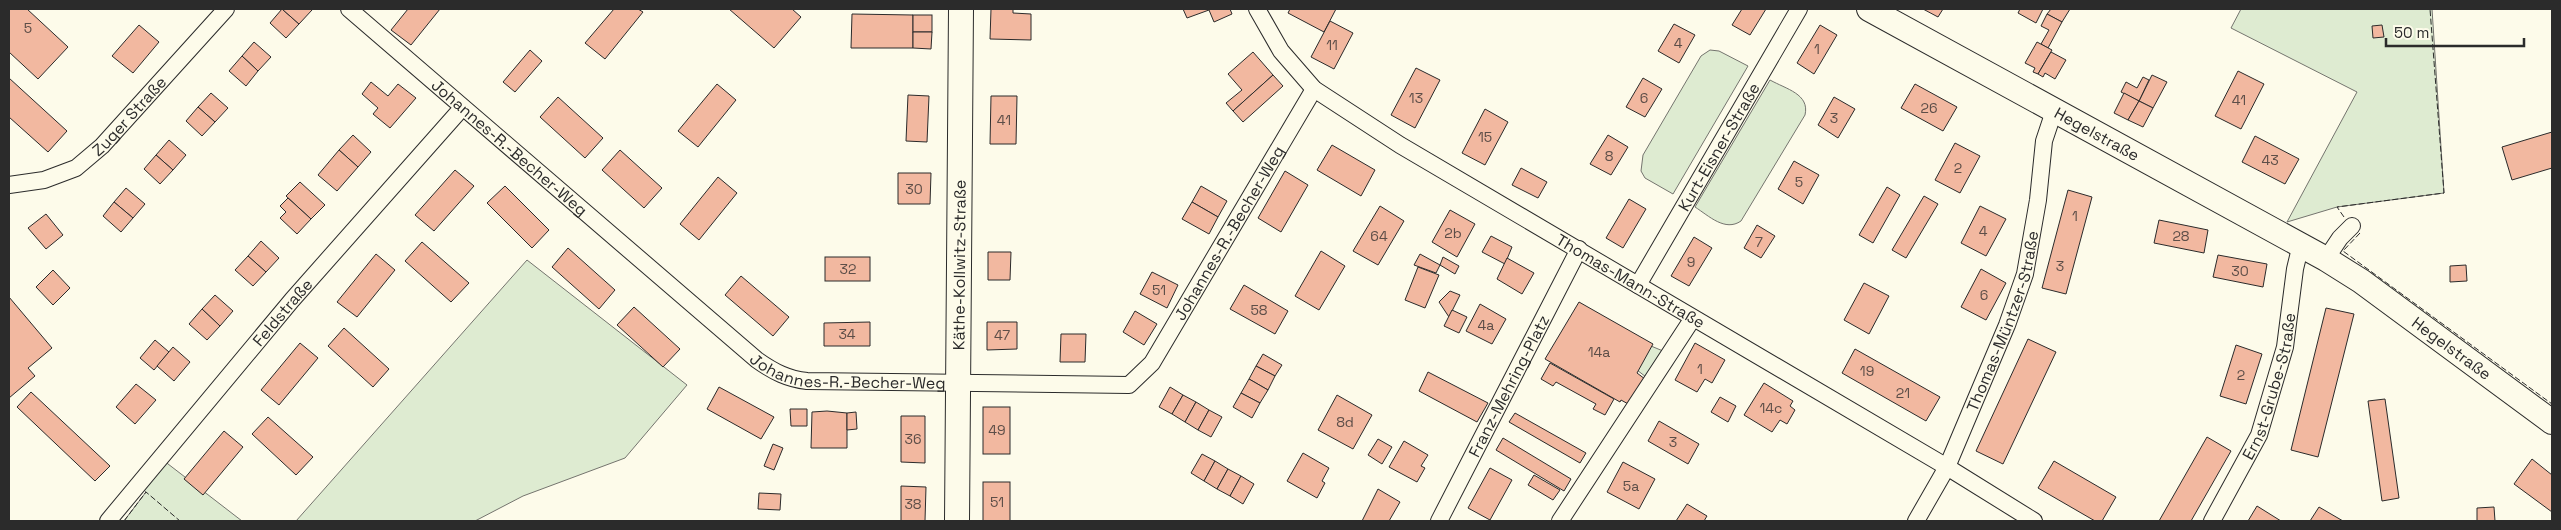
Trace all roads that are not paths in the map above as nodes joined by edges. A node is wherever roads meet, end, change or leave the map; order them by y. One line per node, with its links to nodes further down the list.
1 (226, 9): 10 (street, Zuger Straße)
2 (349, 9): 8 (street, Johannes-R.-Becher-Weg)
3 (961, 9): 17 (street, Käthe-Kollwitz-Straße)
4 (1257, 9): 7 (street, Thomas-Mann-Straße)
5 (1799, 9): 15 (street, Kurt-Eisner-Straße)
6 (1869, 9): 9 (street, Hegelstraße)
7 (1314, 89): 13 (street, Thomas-Mann-Straße); 17 (street, Johannes-R.-Becher-Weg)
8 (462, 108): 17 (street, Johannes-R.-Becher-Weg); 20 (street, Feldstraße)
9 (2054, 111): 12 (street, Hegelstraße); 19 (street, Thomas-Müntzer-Straße)
10 (9, 185)
11 (2352, 226): 14 (street)
12 (2301, 244): 14 (street, Hegelstraße); 26 (street, Ernst-Grube-Straße)
13 (1579, 249): 15 (street, Thomas-Mann-Straße); 22 (street, Franz-Mehring-Platz)
14 (2326, 259): 18 (street, Hegelstraße)
15 (1638, 285): 16 (street, Thomas-Mann-Straße)
16 (1693, 318): 19 (street, Thomas-Mann-Straße); 23 (street)
17 (958, 384): 21 (street, Käthe-Kollwitz-Straße)
18 (2552, 422)
19 (1947, 466): 24 (street, Thomas-Müntzer-Straße); 25 (street, Thomas-Mann-Straße)
20 (108, 521)
21 (957, 521)
22 (1439, 521)
23 (1560, 521)
24 (1916, 521)
25 (2034, 521)
26 (2212, 521)

